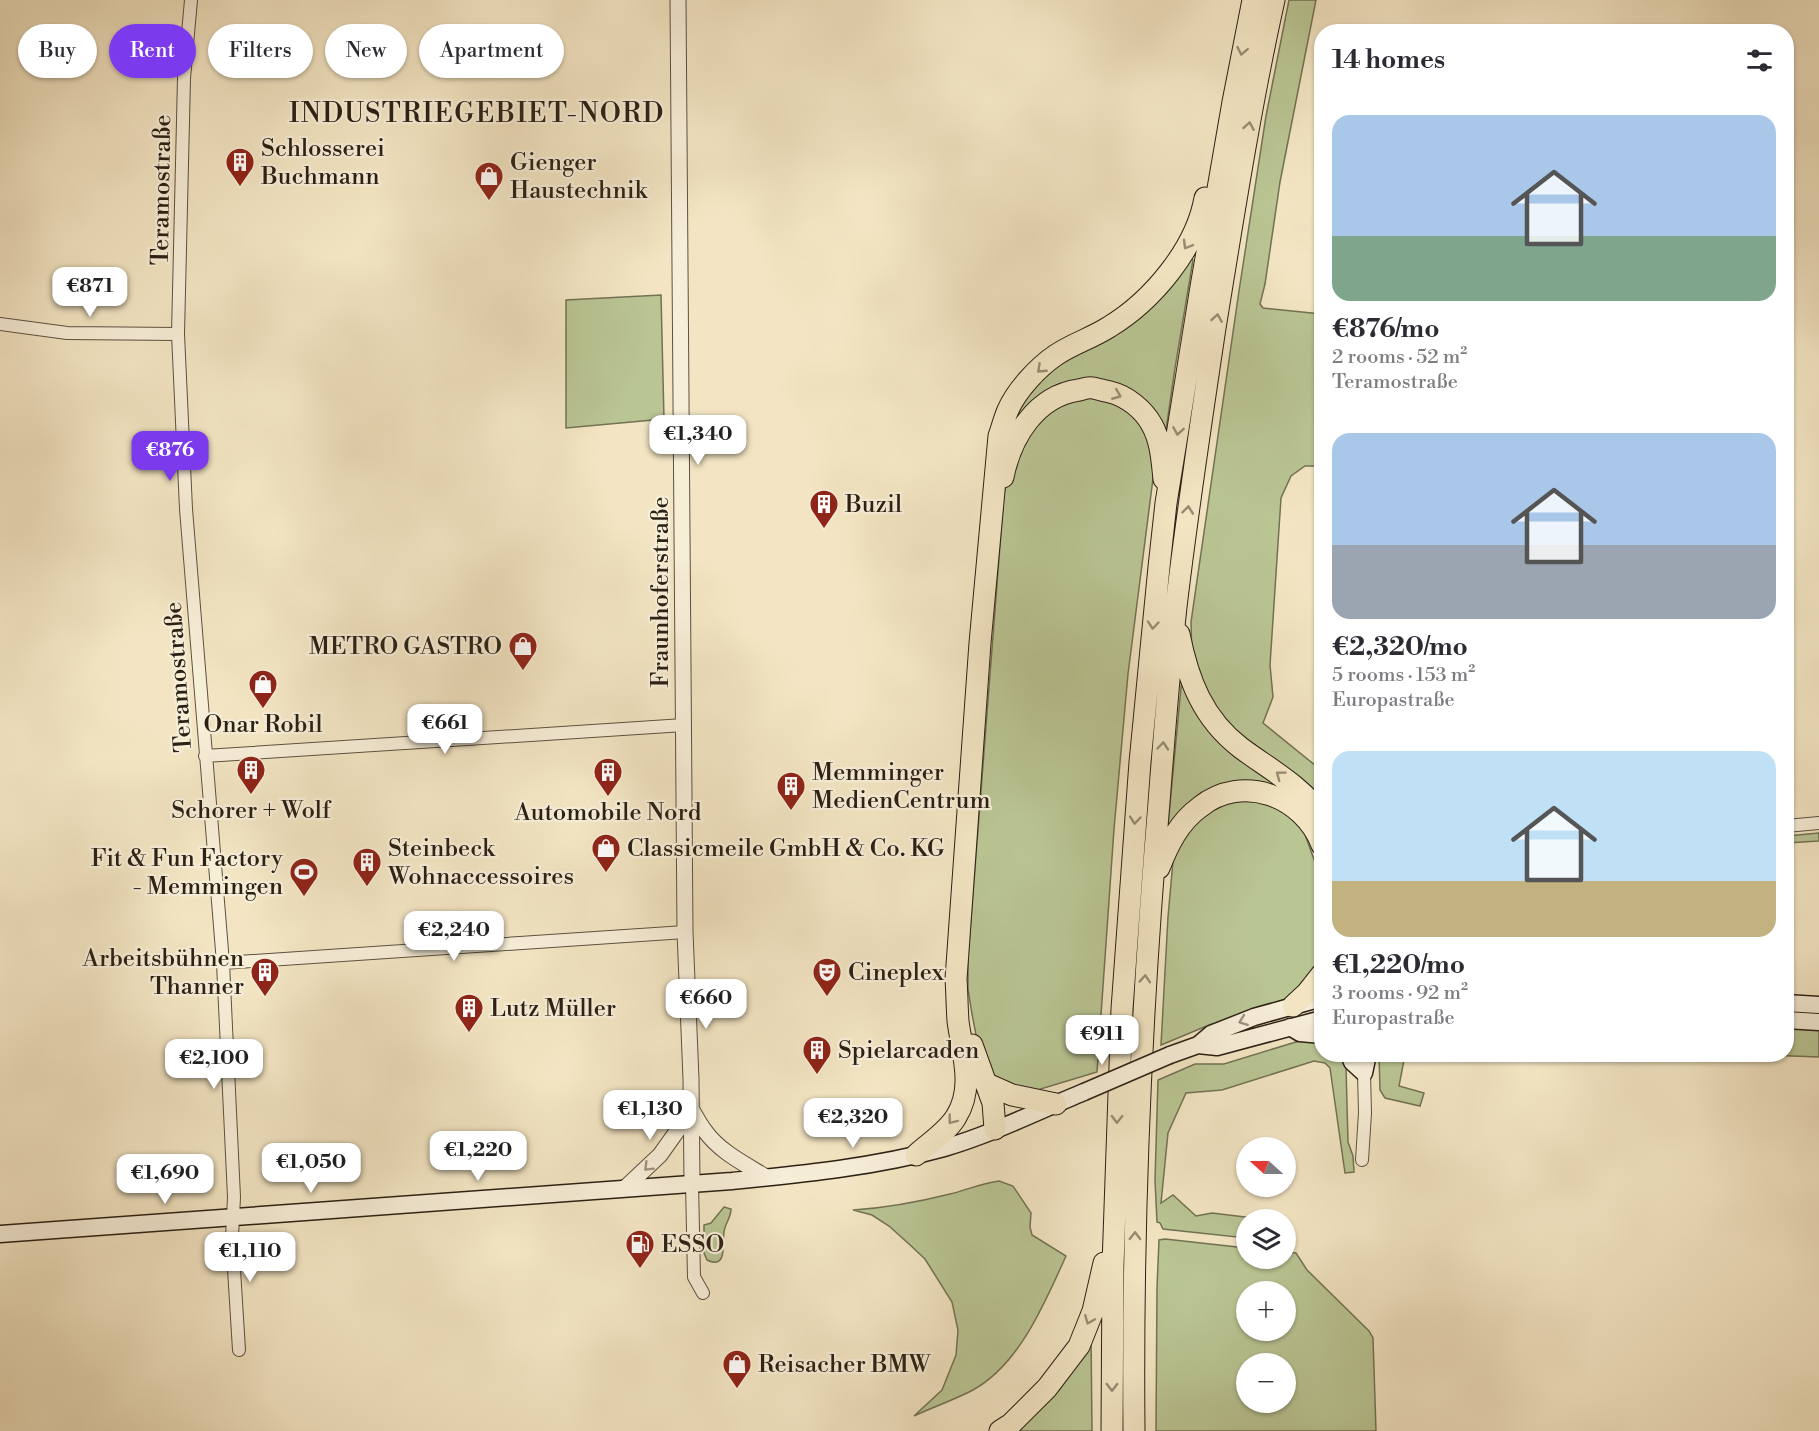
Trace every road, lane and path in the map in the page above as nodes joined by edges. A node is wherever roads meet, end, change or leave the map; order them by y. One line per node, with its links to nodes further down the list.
1 (191, 0): 7 (street, Teramostraße)
2 (678, 0): 10 (street, Fraunhoferstraße)
3 (1253, 0): 5 (highway, one-way to 5)
4 (1274, 0): 9 (highway, one-way to 4)
5 (1233, 102): 8 (highway, one-way to 8); 34 (highway, one-way to 34)
6 (0, 324): 7 (street)
7 (178, 334): 11 (street, Teramostraße)
8 (1166, 503): 34 (highway, one-way to 8); 43 (highway, one-way to 43)
9 (1175, 613): 12 (highway, one-way to 9); 16 (highway, one-way to 9)
10 (684, 725): 11 (street); 17 (street, Fraunhoferstraße)
11 (205, 756): 18 (street, Teramostraße)
12 (1314, 807)
13 (1819, 823): 14 (street)
14 (1794, 825)
15 (1314, 829): 16 (highway)
16 (1151, 888): 43 (highway, one-way to 16)
17 (685, 932): 18 (street); 36 (street, Fraunhoferstraße)
18 (223, 963): 44 (street, Teramostraße)
19 (1314, 984): 22 (highway)
20 (1314, 1000): 22 (main road)
21 (1794, 1003): 23 (main road)
22 (1293, 1005): 29 (main road, one-way to 29)
23 (1819, 1005)
24 (1794, 1020): 26 (main road)
25 (1314, 1021): 27 (main road)
26 (1819, 1022)
27 (1289, 1027): 28 (main road); 29 (main road)
28 (1314, 1034)
29 (1198, 1045): 35 (main road, bridge)
30 (1352, 1062): 33 (main road)
31 (1363, 1062): 33 (main road)
32 (1366, 1062): 33 (main road)
33 (1364, 1073): 39 (street)
34 (976, 1078): 35 (highway); 37 (highway); 38 (highway, one-way to 38)
35 (1056, 1104): 37 (main road)
36 (692, 1110): 40 (street); 41 (street, Fraunhoferstraße); 42 (street, one-way to 42)
37 (995, 1129): 38 (main road)
38 (916, 1155): 40 (main road)
39 (1362, 1160)
40 (766, 1177): 41 (main road)
41 (692, 1183): 42 (main road); 47 (street)
42 (625, 1188): 44 (main road)
43 (1125, 1206): 46 (highway); 51 (highway, one-way to 43)
44 (233, 1216): 45 (main road); 48 (street, Teramostraße)
45 (0, 1234)
46 (1108, 1265): 49 (highway, one-way to 49); 50 (highway, one-way to 50)
47 (703, 1293)
48 (239, 1350)
49 (1000, 1431)
50 (1112, 1431)
51 (1134, 1431)

